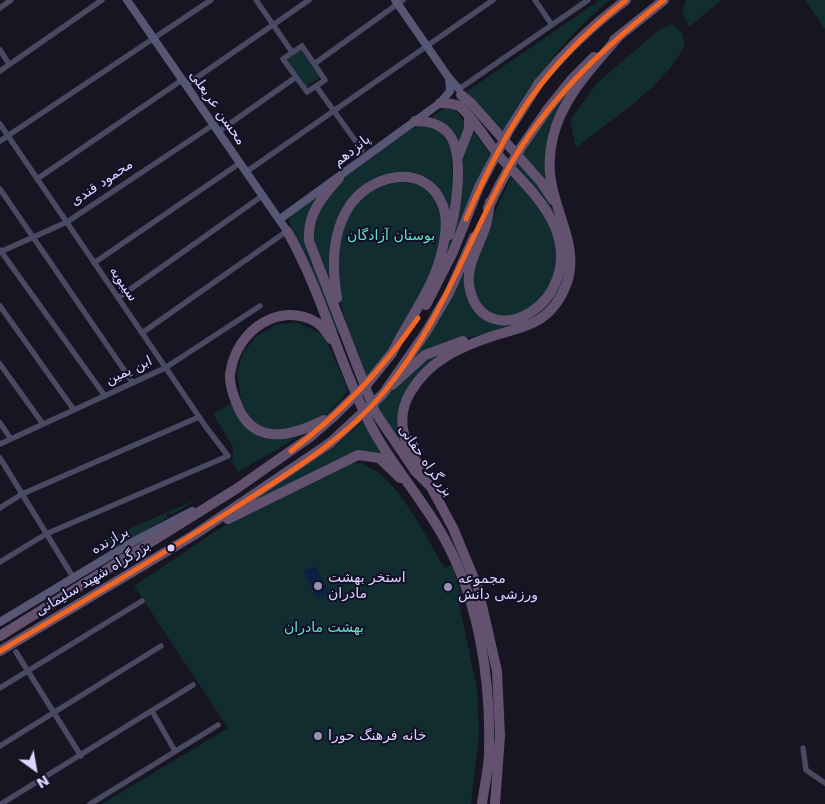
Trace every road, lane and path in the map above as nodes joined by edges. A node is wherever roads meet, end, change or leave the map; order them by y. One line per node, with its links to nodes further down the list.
1 (11, 0): 14 (street)
2 (102, 0): 23 (street)
3 (127, 0): 19 (main road, محسن عربعلی)
4 (211, 0): 19 (street)
5 (256, 0): 16 (street)
6 (309, 0): 16 (street)
7 (493, 0): 20 (street)
8 (535, 0): 17 (street)
9 (588, 0): 17 (street)
10 (618, 0): 15 (main road)
11 (626, 0): 15 (highway, بزرگراه شهید سلیمانی)
12 (664, 0): 18 (highway, بزرگراه شهید سلیمانی)
13 (398, 1): 20 (main road); 24 (street)
14 (0, 8)
15 (597, 22): 64 (highway, بزرگراه شهید سلیمانی, bridge)
16 (273, 25): 22 (street); 28 (street)
17 (552, 25): 30 (street)
18 (619, 36): 48 (highway, بزرگراه شهید سلیمانی, bridge); 49 (highway)
19 (154, 40): 28 (main road, محسن عربعلی); 38 (street)
20 (427, 46): 27 (main road); 33 (street)
21 (0, 50): 23 (street)
22 (292, 52): 24 (street); 26 (street)
23 (9, 64): 25 (street)
24 (314, 64): 29 (street)
25 (0, 71)
26 (296, 77): 29 (street); 37 (street, محمود قندی)
27 (449, 78): 30 (main road); 31 (main road)
28 (184, 82): 37 (main road, محسن عربعلی); 45 (street)
29 (316, 86): 33 (street)
30 (460, 92): 32 (highway); 49 (highway)
31 (440, 103): 32 (highway); 35 (main road, پانزدهم)
32 (462, 108): 34 (highway)
33 (334, 111): 40 (street); 43 (street)
34 (469, 119): 41 (highway); 48 (highway)
35 (415, 121): 41 (highway); 44 (main road, پانزدهم)
36 (0, 124): 38 (street, سیبویه)
37 (215, 128): 42 (main road, محسن عربعلی); 51 (street, محمود قندی)
38 (8, 136): 39 (street); 45 (street, سیبویه)
39 (0, 141)
40 (362, 150)
41 (458, 157): 56 (highway)
42 (240, 163): 43 (main road, محسن عربعلی); 55 (street)
43 (246, 172): 47 (main road, محسن عربعلی)
44 (338, 178): 50 (main road, پانزدهم); 60 (highway, بزرگراه حقانی)
45 (37, 179): 51 (street, سیبویه)
46 (0, 189): 53 (street)
47 (262, 196): 50 (main road, محسن عربعلی); 57 (street)
48 (490, 202): 68 (highway, بزرگراه شهید سلیمانی, bridge)
49 (560, 212): 62 (highway)
50 (280, 219): 52 (main road, محسن عربعلی)
51 (67, 222): 53 (street, محمود قندی); 55 (street, سیبویه)
52 (287, 230): 61 (street); 63 (highway, بزرگراه حقانی)
53 (33, 237): 54 (street, محمود قندی); 67 (street)
54 (0, 251): 69 (street)
55 (94, 263): 57 (street, سیبویه)
56 (439, 263): 60 (highway); 64 (highway)
57 (118, 298): 61 (street, سیبویه)
58 (0, 306): 70 (street)
59 (260, 306): 66 (street, ابن یمین)
60 (343, 326): 78 (highway, بزرگراه حقانی)
61 (142, 333): 66 (street, سیبویه)
62 (495, 335): 68 (highway); 78 (highway)
63 (337, 346): 71 (highway); 81 (highway, بزرگراه حقانی)
64 (392, 353): 71 (highway, بزرگراه شهید سلیمانی, bridge)
65 (0, 364): 74 (street)
66 (165, 368): 67 (street, ابن یمین); 72 (street, سیبویه)
67 (133, 382): 69 (street, ابن یمین)
68 (382, 394): 84 (highway, بزرگراه شهید سلیمانی, bridge)
69 (105, 396): 70 (street, ابن یمین)
70 (74, 410): 74 (street, ابن یمین)
71 (334, 416): 79 (highway, بزرگراه شهید سلیمانی)
72 (199, 417): 80 (street); 83 (street, سیبویه)
73 (0, 423): 75 (street)
74 (43, 424): 75 (street, ابن یمین)
75 (11, 439): 76 (street, ابن یمین)
76 (0, 444)
77 (0, 458): 80 (street)
78 (431, 487): 107 (highway, بزرگراه حقانی)
79 (236, 489): 86 (main road, برازنده); 89 (highway, بزرگراه شهید سلیمانی)
80 (22, 494): 82 (street); 83 (street)
81 (422, 504): 84 (highway); 106 (highway, بزرگراه حقانی)
82 (0, 508)
83 (46, 534): 85 (street); 86 (street)
84 (194, 535): 91 (highway, بزرگراه شهید سلیمانی)
85 (0, 562)
86 (73, 577): 88 (main road, برازنده)
87 (142, 601): 93 (street)
88 (0, 622)
89 (0, 636)
90 (161, 646): 97 (street)
91 (0, 650)
92 (16, 652): 93 (street)
93 (28, 671): 95 (street); 97 (street)
94 (193, 685): 96 (street)
95 (0, 688)
96 (152, 711): 101 (street); 102 (street)
97 (55, 712): 99 (street); 102 (street)
98 (218, 725): 101 (street)
99 (0, 746)
100 (803, 748): 103 (street)
101 (175, 751): 105 (street)
102 (81, 756): 104 (street)
103 (825, 783)
104 (1, 804)
105 (90, 804)
106 (482, 804)
107 (495, 804)

